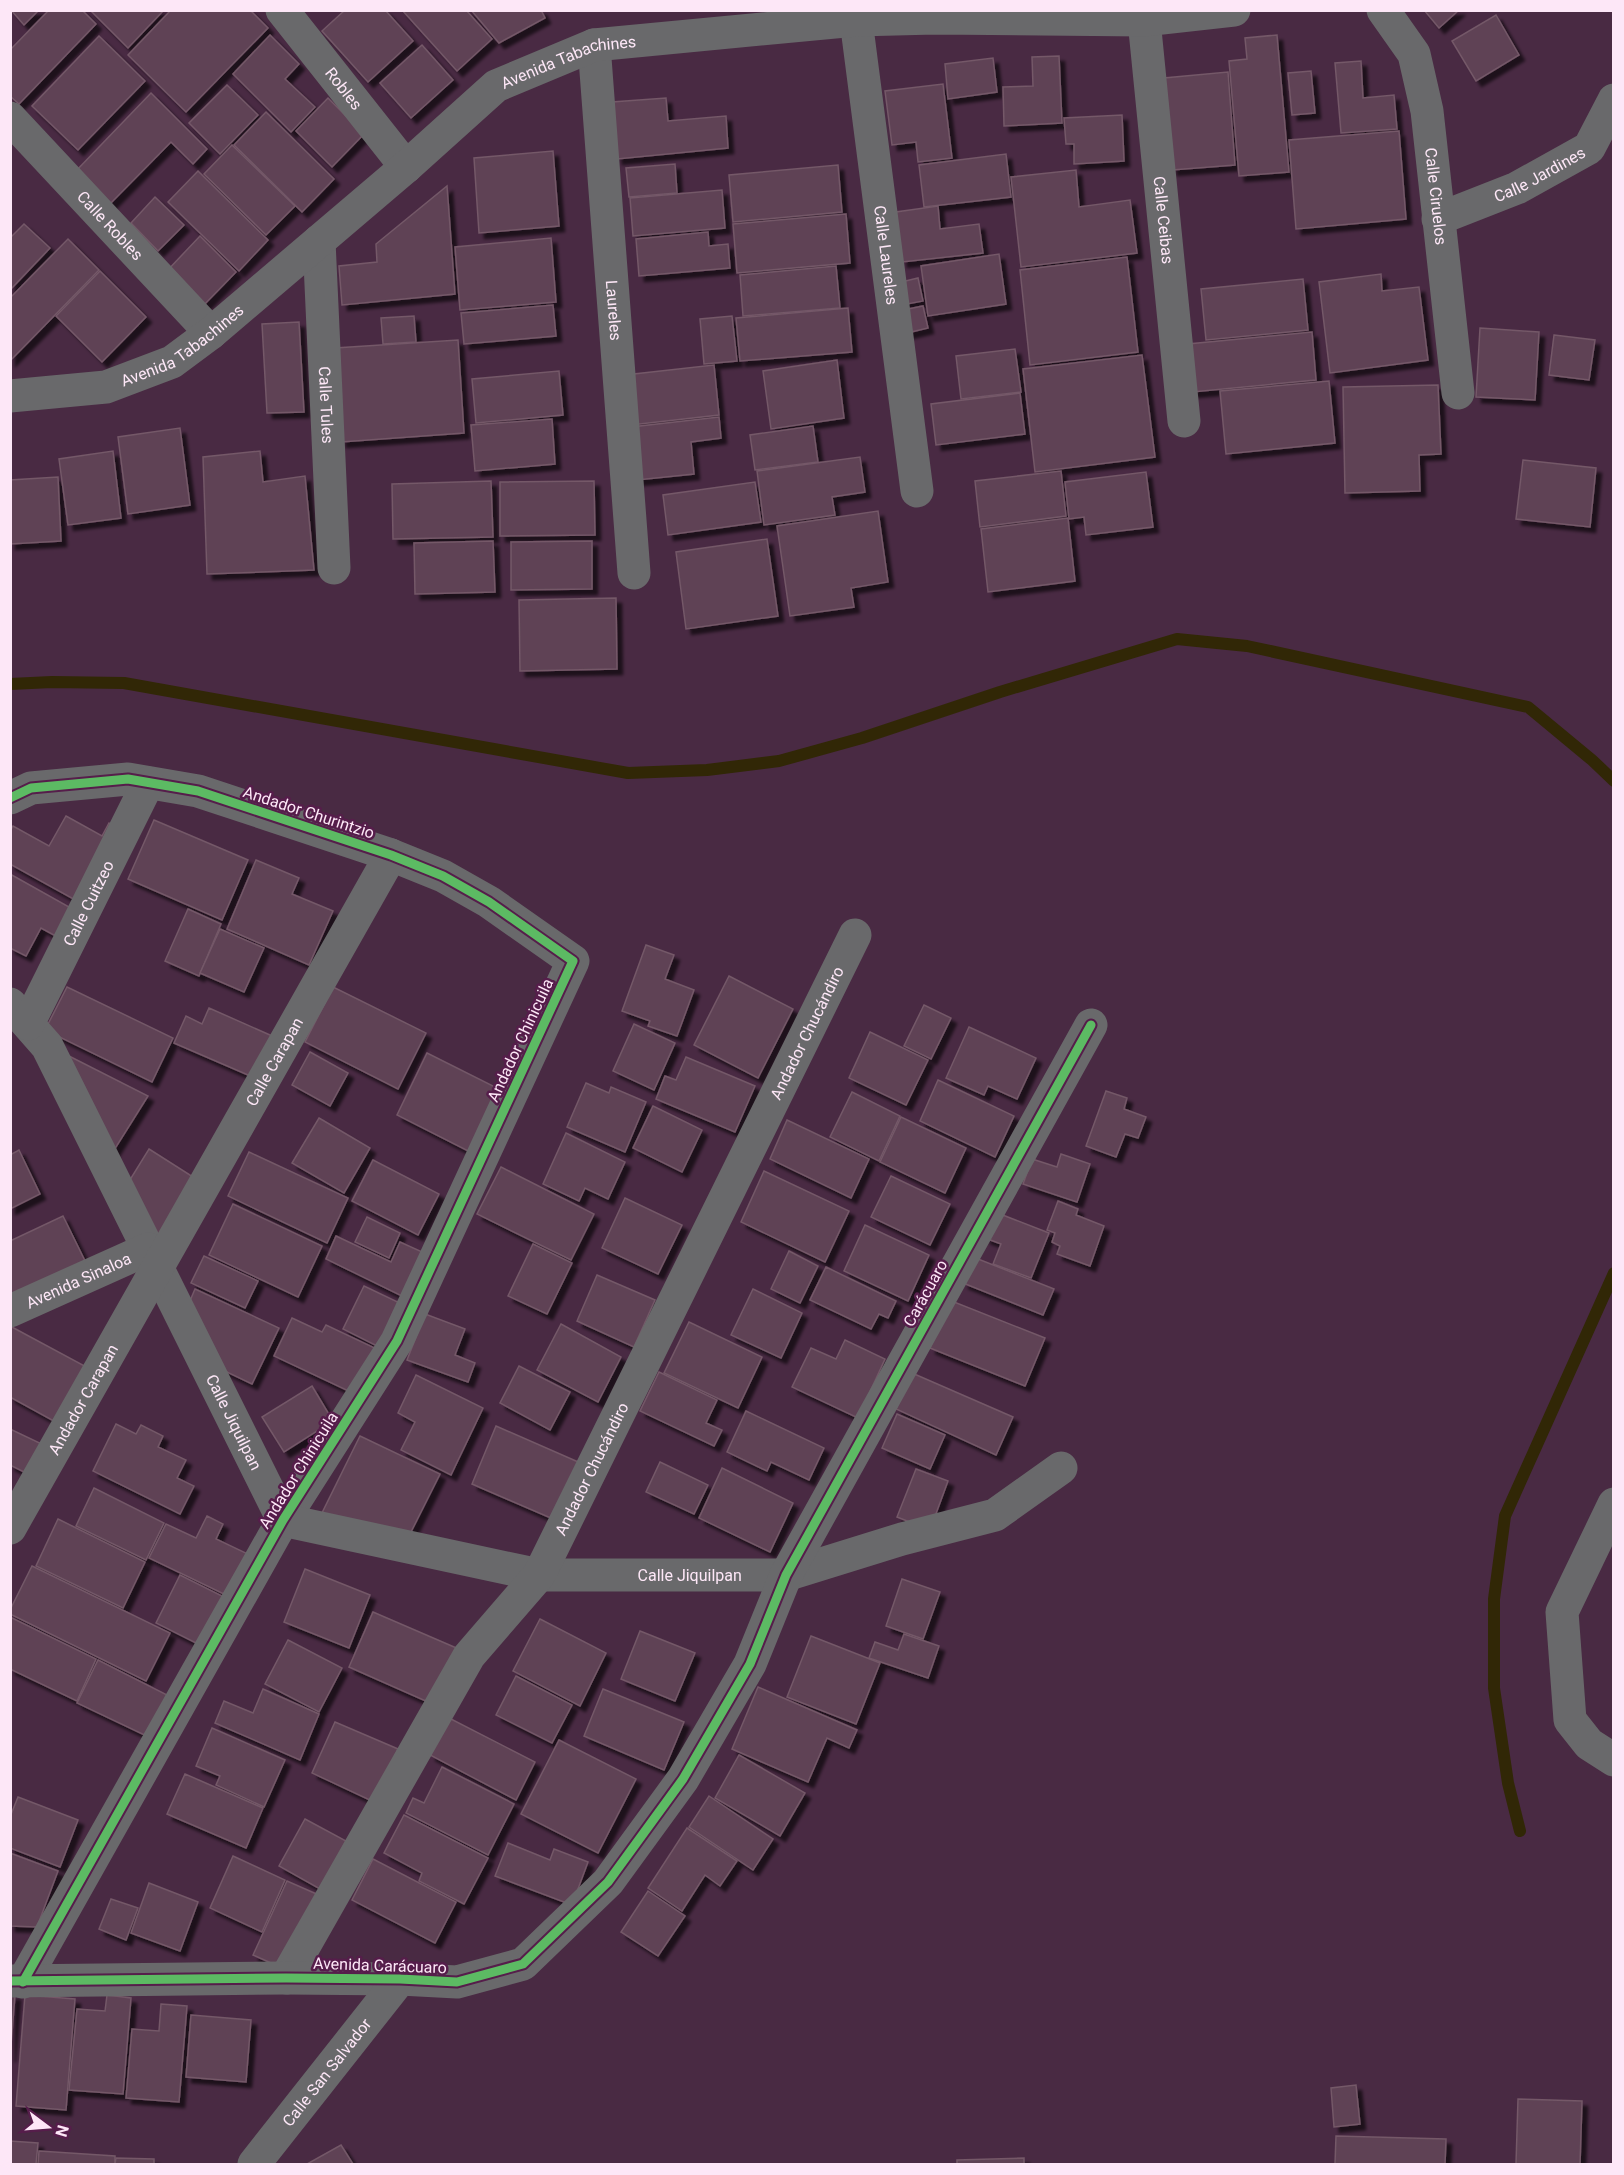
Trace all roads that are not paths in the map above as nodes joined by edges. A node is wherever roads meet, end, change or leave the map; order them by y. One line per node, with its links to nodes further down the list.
1 (282, 10): 10 (street, Robles)
2 (1234, 10): 6 (street, Avenida Tabachines)
3 (1383, 10): 11 (street, Calle Ciruelos)
4 (933, 14): 5 (street, Avenida Tabachines); 6 (street, Avenida Tabachines)
5 (856, 20): 7 (street, Avenida Tabachines); 17 (street, Calle Laureles)
6 (1144, 20): 16 (street, Calle Ceibas)
7 (594, 45): 10 (street, Avenida Tabachines); 19 (street, Laureles)
8 (1614, 100): 11 (street, Calle Jardines)
9 (10, 117): 13 (street, Calle Robles)
10 (406, 167): 12 (street, Avenida Tabachines)
11 (1438, 219): 14 (street, Calle Ciruelos)
12 (319, 241): 13 (street, Avenida Tabachines); 18 (street, Calle Tules)
13 (212, 333): 15 (street, Avenida Tabachines)
14 (1458, 393)
15 (10, 396)
16 (1184, 421)
17 (917, 491)
18 (334, 568)
19 (634, 573)
20 (148, 783): 21 (street, Andador Churintzio); 22 (street, Andador Churintzio); 25 (street, Calle Cuitzeo)
21 (10, 798)
22 (391, 855): 24 (street, Andador Churintzio); 27 (street, Calle Carapan)
23 (855, 935): 33 (street, Andador Chucándiro)
24 (573, 961): 31 (street, Andador Chinicuila)
25 (19, 1014): 27 (street, Calle Jiquilpan)
26 (1091, 1025): 34 (street, Carácuaro)
27 (153, 1259): 28 (street, Avenida Sinaloa); 31 (street, Calle Jiquilpan); 32 (street, Andador Carapan)
28 (10, 1311)
29 (1061, 1468): 34 (street, Calle Jiquilpan)
30 (1614, 1504): 35 (street)
31 (283, 1520): 33 (street, Calle Jiquilpan); 38 (street, Andador Chinicuila)
32 (10, 1528)
33 (539, 1575): 34 (street, Calle Jiquilpan); 36 (street, Andador Chucándiro)
34 (786, 1575): 37 (street, Avenida Carácuaro)
35 (1614, 1760)
36 (286, 1978): 37 (street, Avenida Carácuaro); 38 (street, Avenida Carácuaro)
37 (400, 1979): 39 (street, Calle San Salvador)
38 (17, 1981)
39 (254, 2164)

